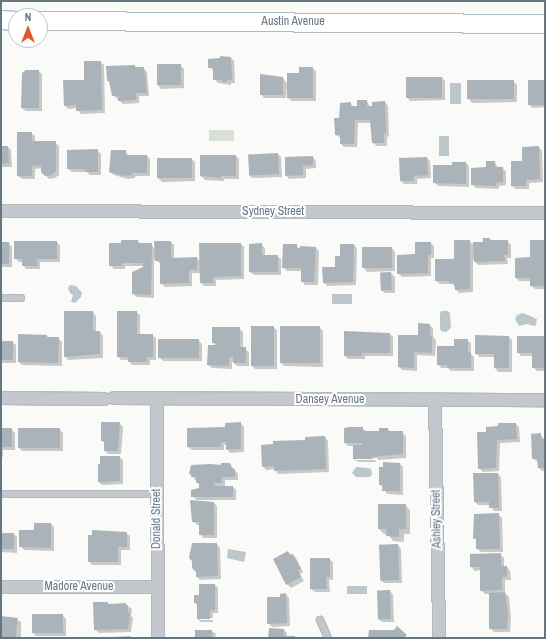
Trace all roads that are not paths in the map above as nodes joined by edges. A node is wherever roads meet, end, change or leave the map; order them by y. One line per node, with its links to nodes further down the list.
1 (48, 21): 2 (main road, Austin Avenue)
2 (545, 24)
3 (1, 211): 4 (street, Sydney Street)
4 (545, 212)
5 (1, 298): 6 (lane)
6 (21, 298)
7 (1, 398): 8 (street, Dansey Avenue)
8 (157, 399): 9 (street, Dansey Avenue); 12 (street, Donald Street)
9 (436, 400): 10 (street, Dansey Avenue); 18 (street, Ashley Street)
10 (545, 400)
11 (1, 494): 12 (lane)
12 (158, 494): 14 (street, Donald Street)
13 (1, 587): 14 (street, Madore Avenue)
14 (158, 587): 16 (street, Donald Street)
15 (320, 620): 17 (lane)
16 (158, 638)
17 (328, 638)
18 (439, 638)

